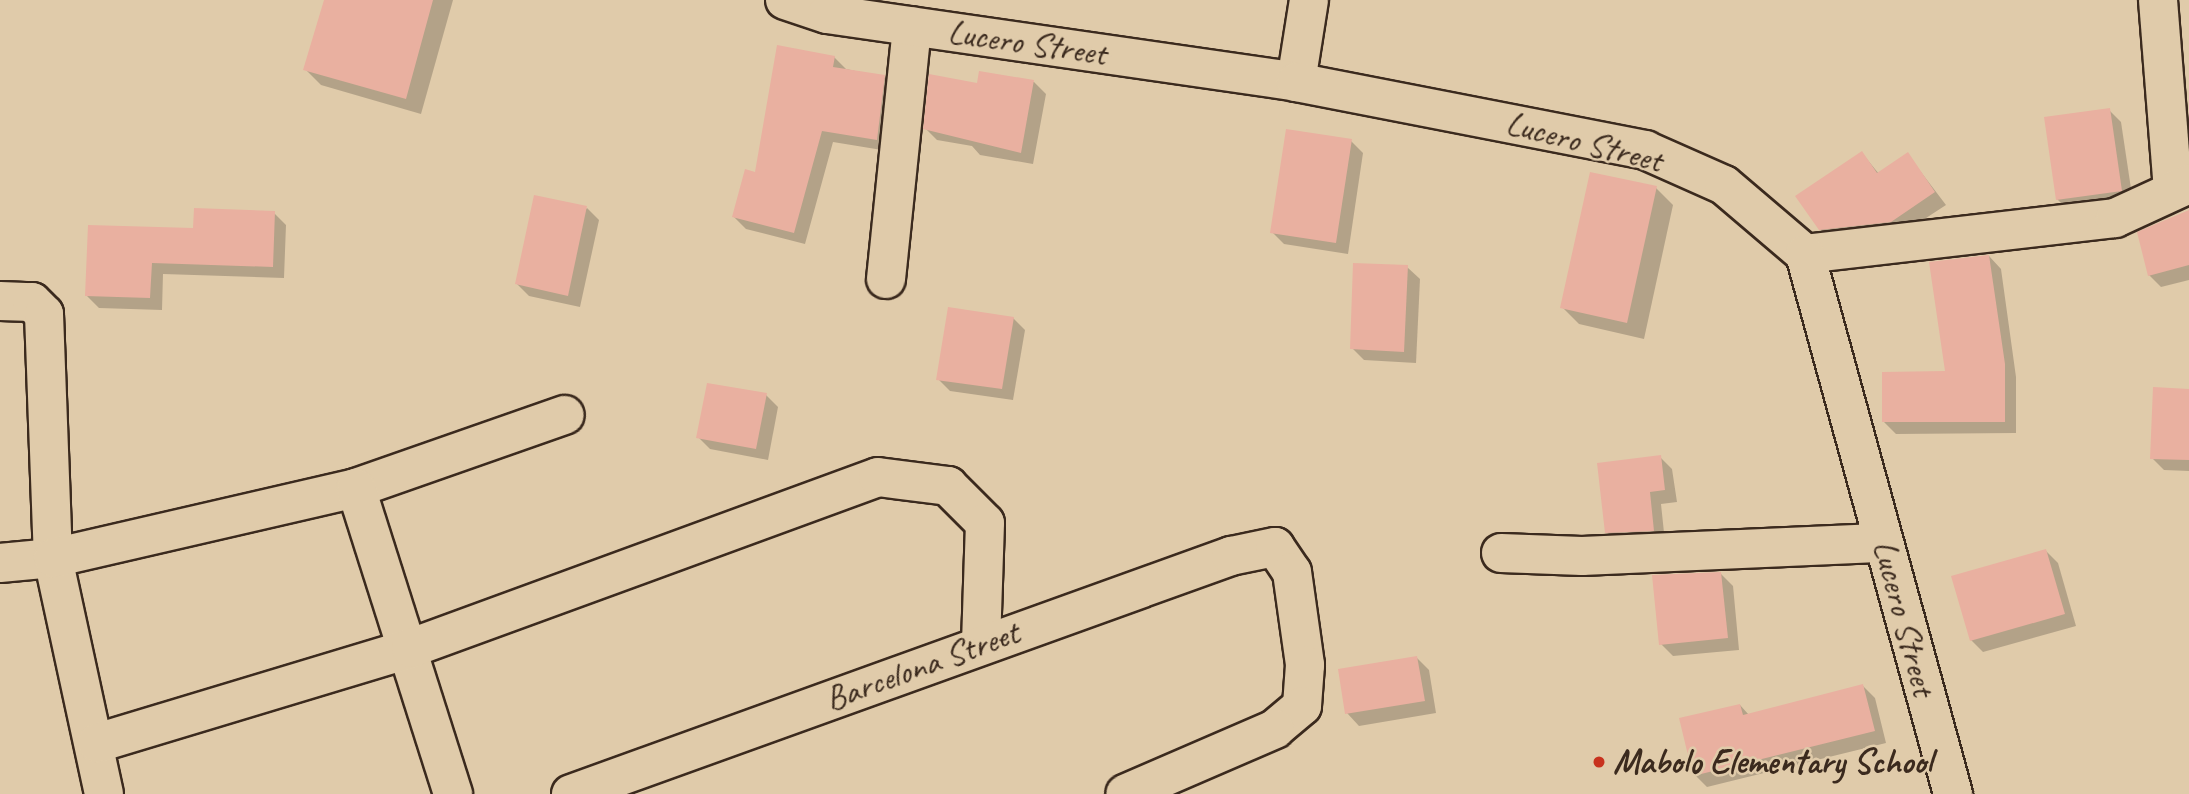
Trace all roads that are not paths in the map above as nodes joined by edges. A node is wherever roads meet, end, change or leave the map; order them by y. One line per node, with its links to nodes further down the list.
1 (785, 0): 4 (street, Lucero Street)
2 (1309, 0): 5 (street)
3 (2158, 0): 6 (street)
4 (912, 26): 5 (street, Lucero Street); 8 (street)
5 (1296, 82): 7 (street, Lucero Street)
6 (2181, 187): 7 (street)
7 (1805, 254): 12 (street, Lucero Street)
8 (886, 279)
9 (0, 302): 14 (street)
10 (565, 415): 11 (street)
11 (356, 488): 14 (street); 17 (street)
12 (1884, 543): 13 (street); 23 (street, Lucero Street)
13 (1501, 553)
14 (53, 558): 15 (street); 18 (street)
15 (0, 564)
16 (981, 644): 17 (street); 21 (street, Barcelona Street); 22 (street, Barcelona Street)
17 (411, 648): 18 (street); 20 (street)
18 (97, 743): 19 (street)
19 (104, 794)
20 (453, 794)
21 (571, 794)
22 (1125, 794)
23 (1953, 794)

